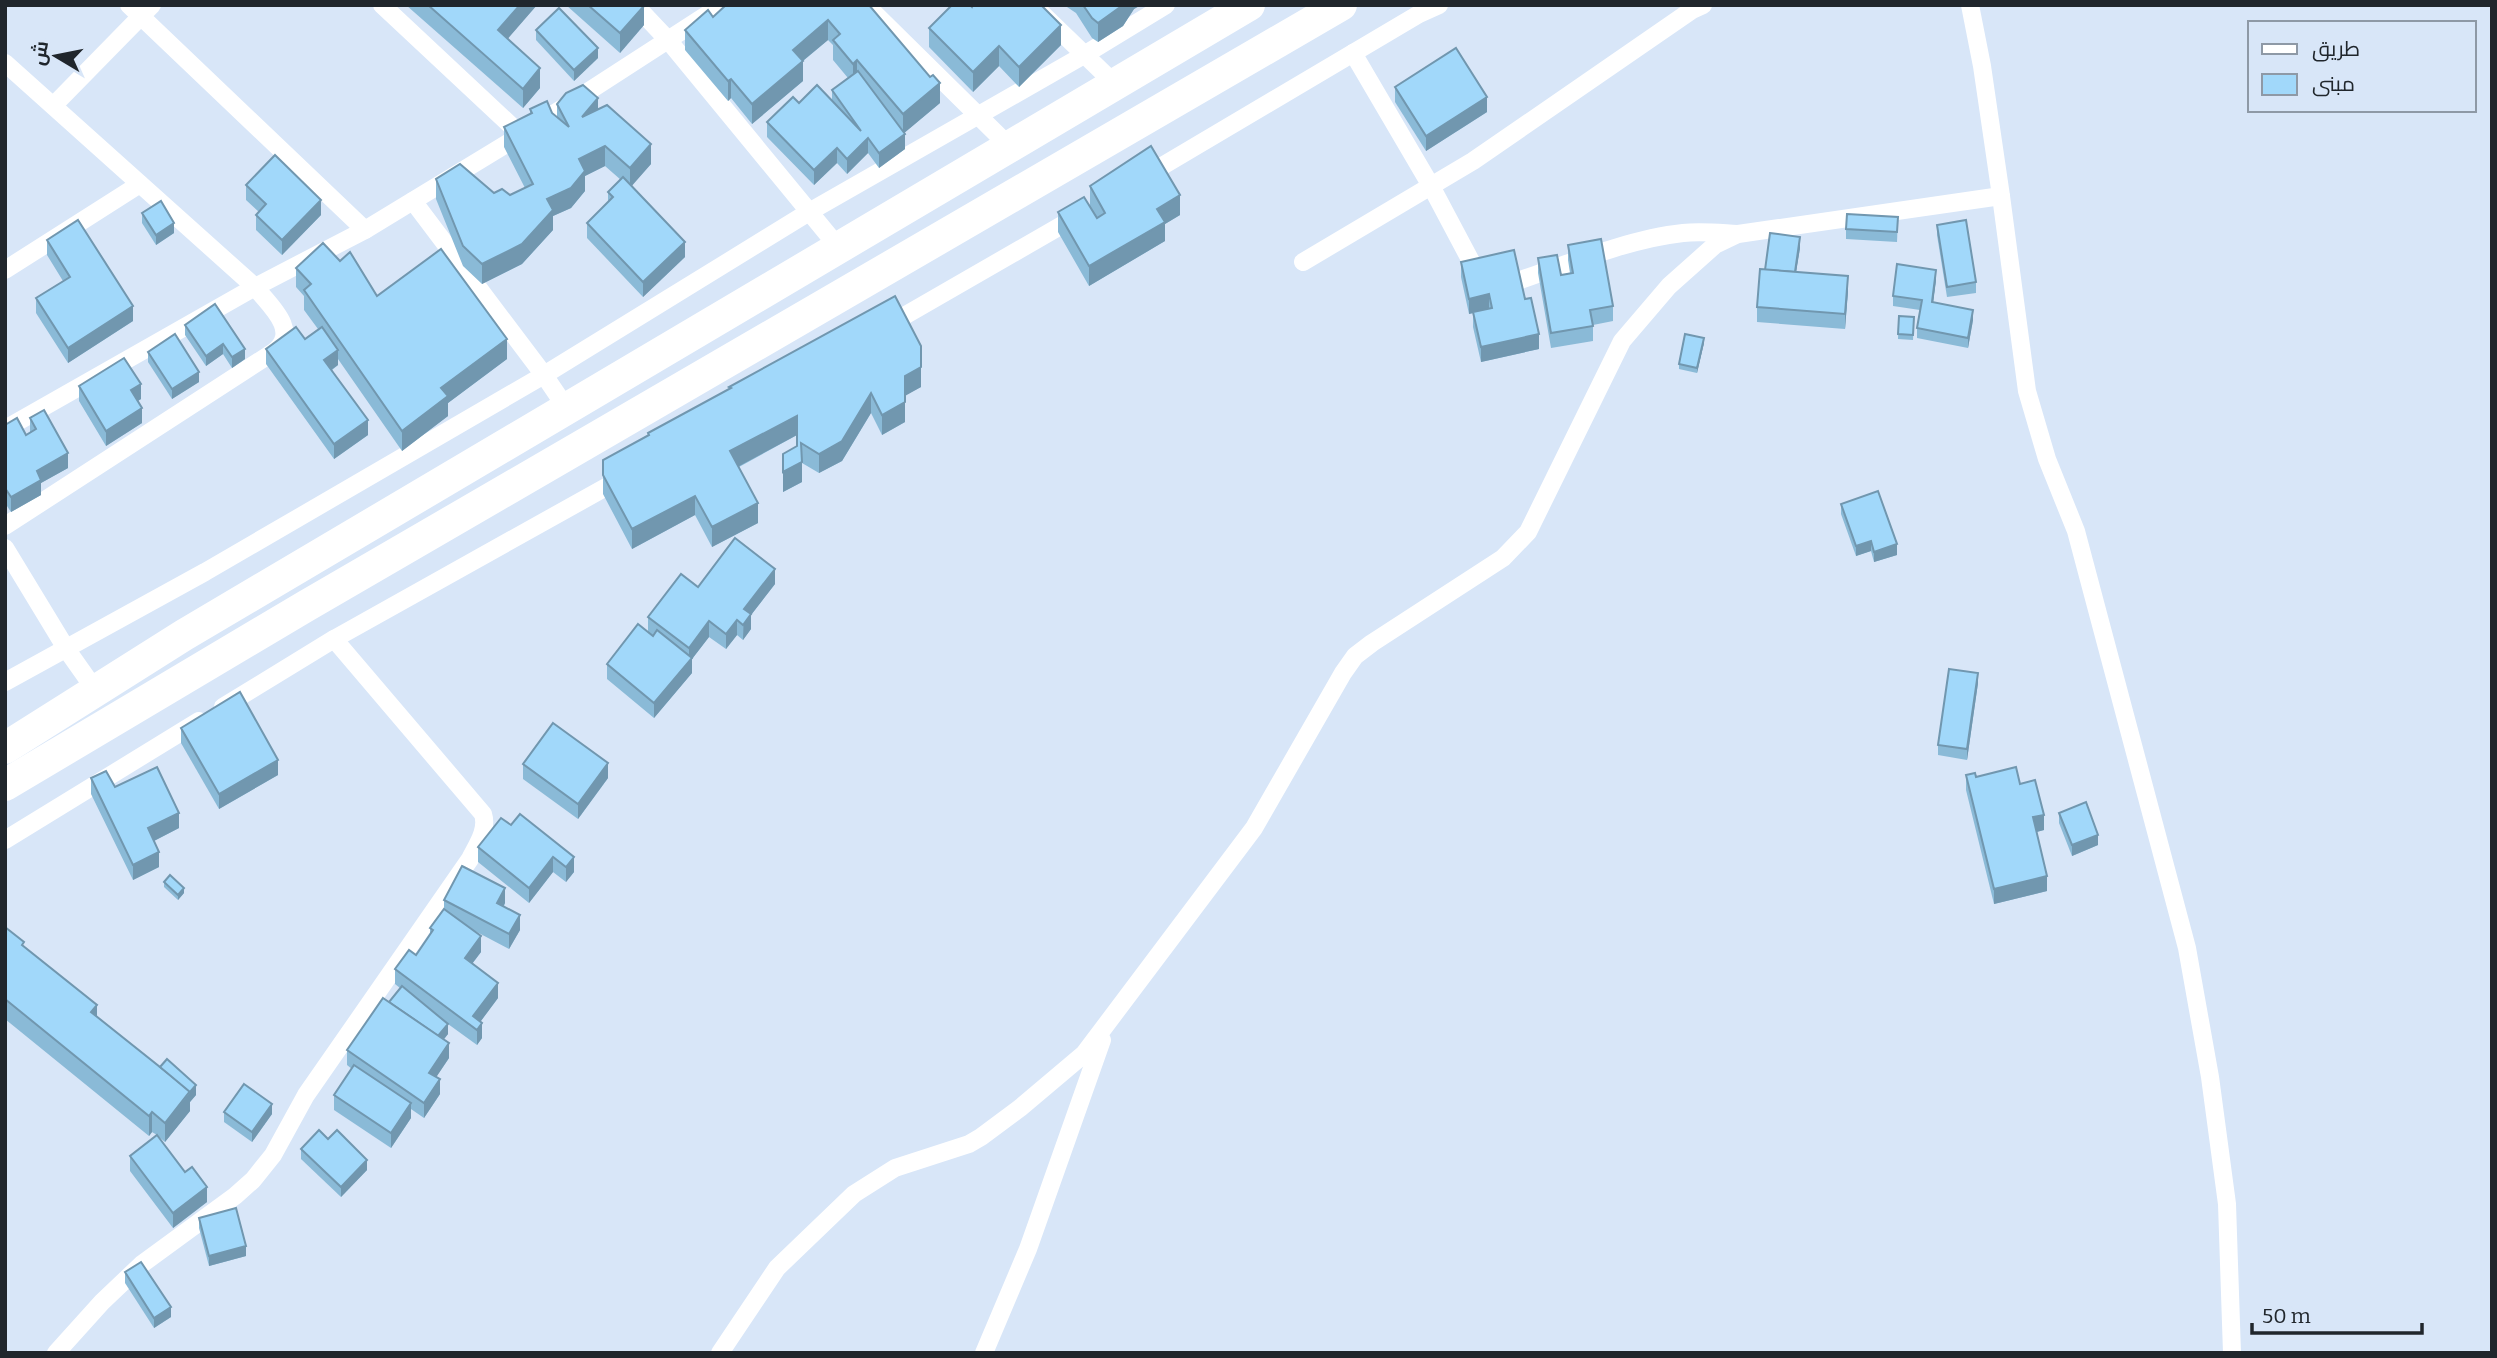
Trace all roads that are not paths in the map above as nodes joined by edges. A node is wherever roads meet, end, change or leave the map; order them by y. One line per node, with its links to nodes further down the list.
1 (382, 5): 20 (street)
2 (635, 5): 13 (street)
3 (722, 5): 13 (street)
4 (866, 5): 19 (street)
5 (1033, 5): 15 (street)
6 (1166, 5): 15 (street)
7 (1249, 5): 17 (highway)
8 (1341, 5): 47 (highway)
9 (1439, 5): 14 (street)
10 (1703, 5): 24 (street)
11 (1970, 5): 25 (street)
12 (141, 9): 18 (street); 29 (street)
13 (668, 40): 20 (street); 28 (street)
14 (1353, 53): 23 (street); 24 (street)
15 (1084, 55): 17 (street); 19 (street)
16 (5, 63): 18 (street)
17 (1115, 85): 21 (highway)
18 (54, 105): 22 (street)
19 (976, 115): 21 (street); 28 (street)
20 (521, 135): 26 (street)
21 (1010, 147): 31 (highway)
22 (140, 184): 33 (street); 34 (street)
23 (1130, 185)
24 (1431, 186): 30 (street); 32 (street)
25 (2001, 196): 30 (street); 53 (street)
26 (413, 201): 29 (street); 36 (street)
27 (1095, 206): 35 (street)
28 (809, 212): 31 (street); 36 (street)
29 (365, 230): 34 (street)
30 (1738, 234): 49 (street)
31 (839, 248): 37 (highway)
32 (1304, 262)
33 (5, 270)
34 (255, 288): 38 (street); 40 (street)
35 (867, 337)
36 (544, 375): 37 (street); 43 (street)
37 (567, 409): 45 (highway)
38 (5, 429)
39 (638, 469): 42 (street)
40 (5, 526)
41 (5, 548): 43 (street)
42 (334, 639): 48 (street); 50 (street)
43 (67, 650): 44 (street); 45 (street)
44 (5, 682)
45 (96, 691): 46 (highway)
46 (5, 748)
47 (5, 785)
48 (5, 840)
49 (1107, 1027): 51 (street); 52 (street)
50 (56, 1353)
51 (720, 1353)
52 (984, 1353)
53 (2232, 1353)

